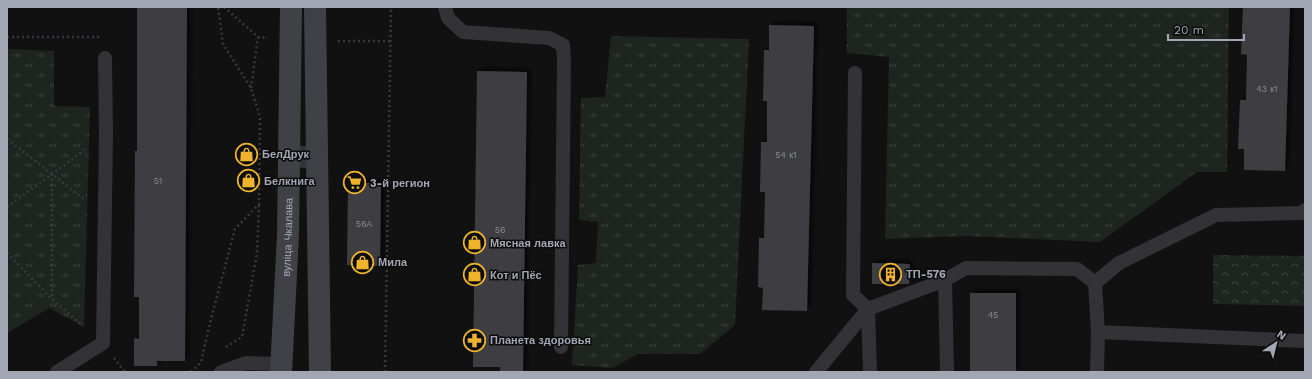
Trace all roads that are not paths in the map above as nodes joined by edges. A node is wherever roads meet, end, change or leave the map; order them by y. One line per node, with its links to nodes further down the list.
1 (291, 7): 6 (main road, вуліца Чкалава)
2 (314, 7): 7 (main road)
3 (445, 7): 14 (lane)
4 (105, 58): 16 (lane)
5 (855, 73): 11 (lane)
6 (289, 156): 7 (street); 15 (main road, вуліца Чкалава)
7 (316, 158): 18 (main road)
8 (1305, 210): 10 (lane)
9 (945, 280): 10 (lane); 11 (lane); 21 (lane)
10 (1095, 283): 12 (lane)
11 (868, 309): 19 (lane); 20 (lane)
12 (1098, 332): 13 (lane); 22 (lane)
13 (1305, 341)
14 (561, 347)
15 (281, 368): 17 (lane)
16 (57, 372)
17 (221, 372)
18 (320, 372)
19 (816, 372)
20 (870, 372)
21 (947, 372)
22 (1097, 372)

